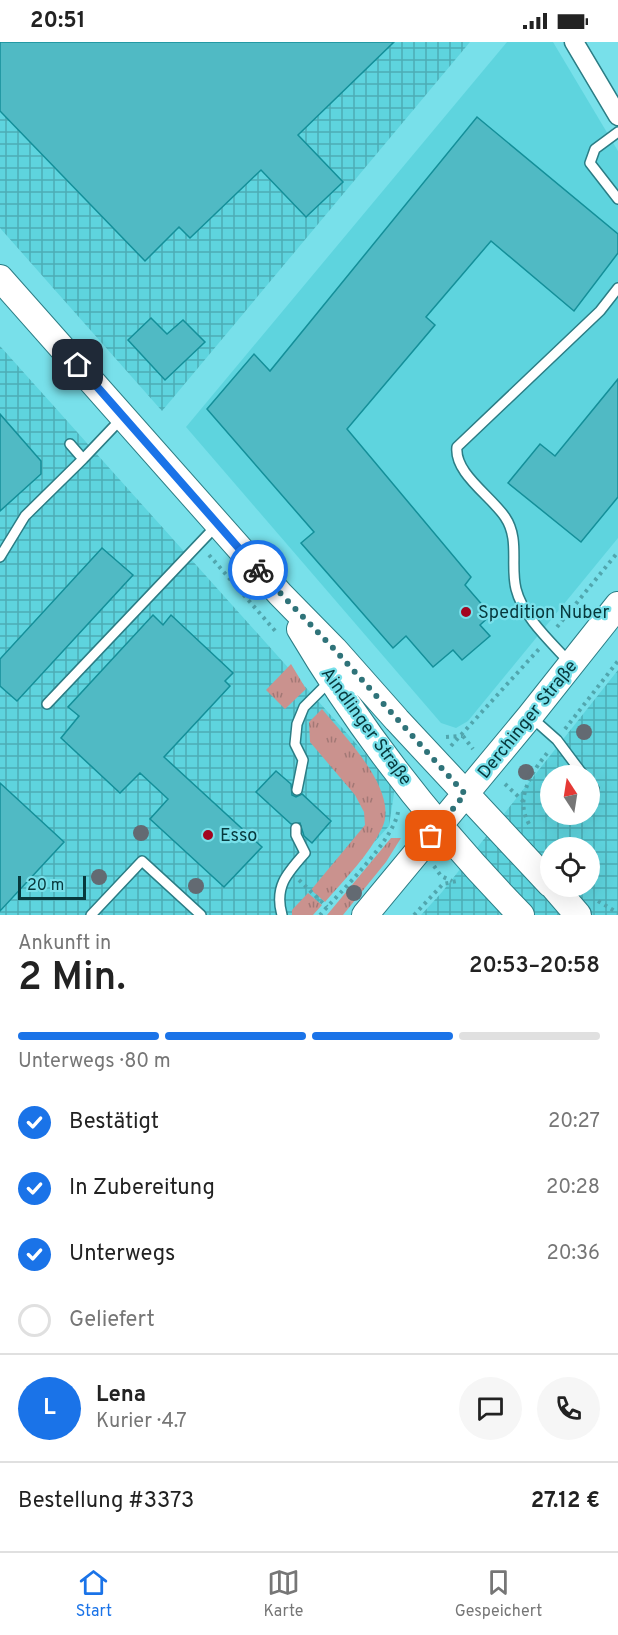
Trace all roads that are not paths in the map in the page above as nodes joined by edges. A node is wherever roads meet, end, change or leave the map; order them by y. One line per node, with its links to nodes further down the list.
1 (574, 42): 2 (street)
2 (618, 116)
3 (618, 132): 4 (lane)
4 (618, 199)
5 (0, 278): 7 (main road, Aindlinger Straße)
6 (618, 288): 14 (lane)
7 (124, 416): 9 (lane); 10 (main road, Aindlinger Straße)
8 (70, 444): 9 (lane)
9 (83, 459): 11 (lane)
10 (218, 525): 12 (main road, Aindlinger Straße); 16 (lane)
11 (0, 557)
12 (280, 594): 15 (main road, Aindlinger Straße); 20 (main road, Aindlinger Straße)
13 (618, 605): 14 (main road, Derchinger Straße)
14 (571, 665): 17 (main road, Derchinger Straße)
15 (331, 680): 19 (lane); 21 (main road, Aindlinger Straße)
16 (47, 704)
17 (530, 716): 18 (lane); 20 (main road, Derchinger Straße)
18 (575, 765)
19 (297, 790)
20 (465, 794): 21 (main road, Derchinger Straße); 23 (main road, Aindlinger Straße)
21 (440, 824): 28 (main road, Derchinger Straße); 29 (main road, Aindlinger Straße)
22 (296, 828): 27 (lane)
23 (540, 872)
24 (562, 897): 30 (main road, Aindlinger Straße)
25 (92, 915): 26 (lane)
26 (201, 915)
27 (282, 915)
28 (365, 915)
29 (521, 915)
30 (578, 915)

